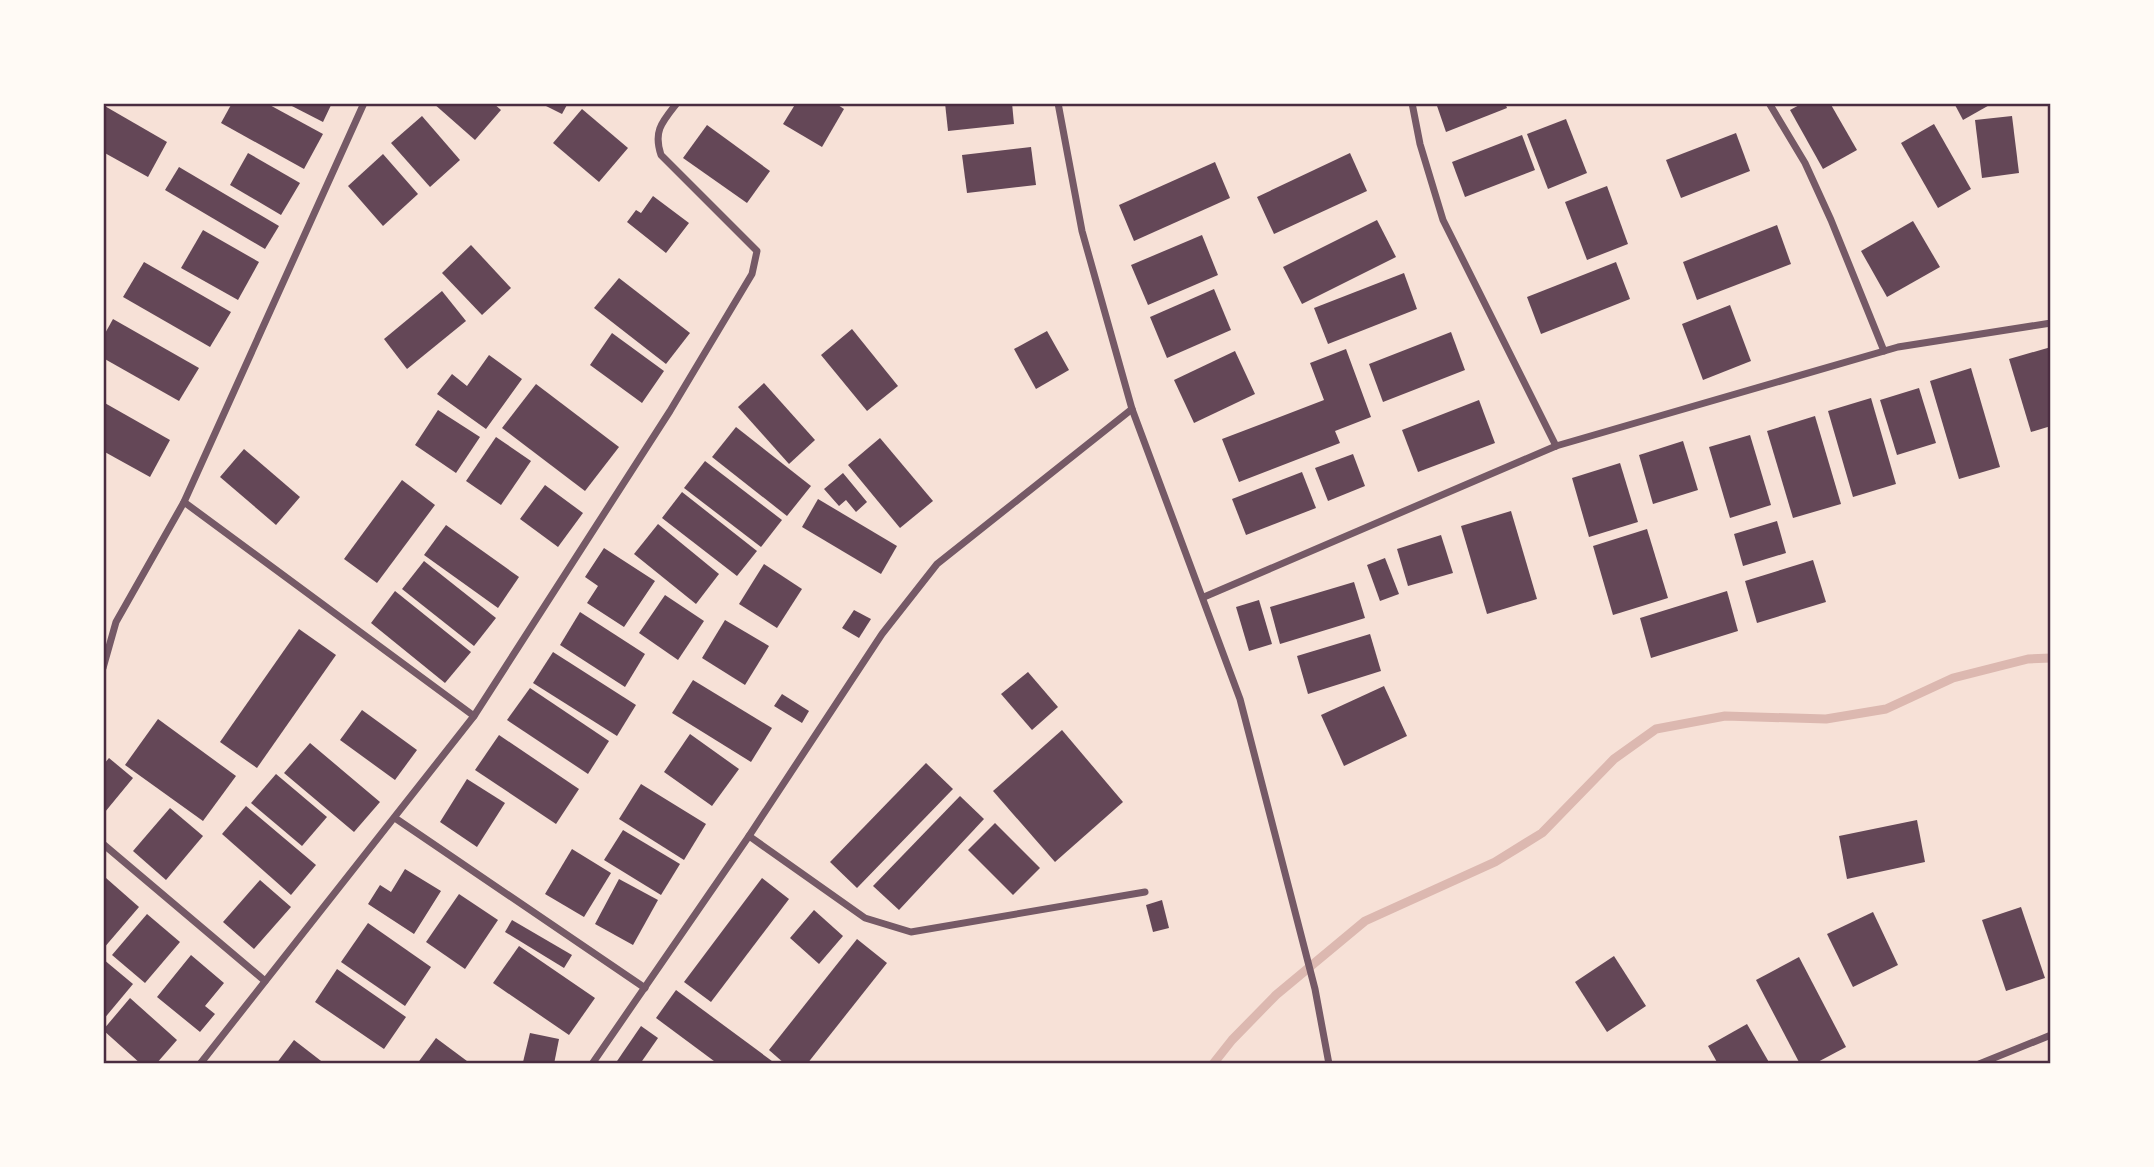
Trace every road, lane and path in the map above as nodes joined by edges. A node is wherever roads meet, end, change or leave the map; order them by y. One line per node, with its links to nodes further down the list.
1 (364, 103): 10 (street)
2 (677, 103): 13 (street)
3 (1058, 103): 8 (street)
4 (1412, 103): 9 (street)
5 (1769, 103): 7 (street)
6 (2051, 323): 7 (street)
7 (1884, 351): 9 (street)
8 (1132, 409): 11 (street); 15 (street)
9 (1556, 446): 11 (street)
10 (184, 502): 12 (street); 13 (street)
11 (1204, 597): 23 (street)
12 (103, 668)
13 (474, 716): 14 (street)
14 (394, 818): 18 (street); 19 (street)
15 (749, 836): 17 (street); 19 (street)
16 (103, 844): 18 (street)
17 (1145, 892)
18 (265, 981): 21 (street)
19 (645, 988): 22 (street)
20 (2051, 1035): 24 (street)
21 (200, 1064)
22 (592, 1064)
23 (1329, 1064)
24 (1979, 1064)

